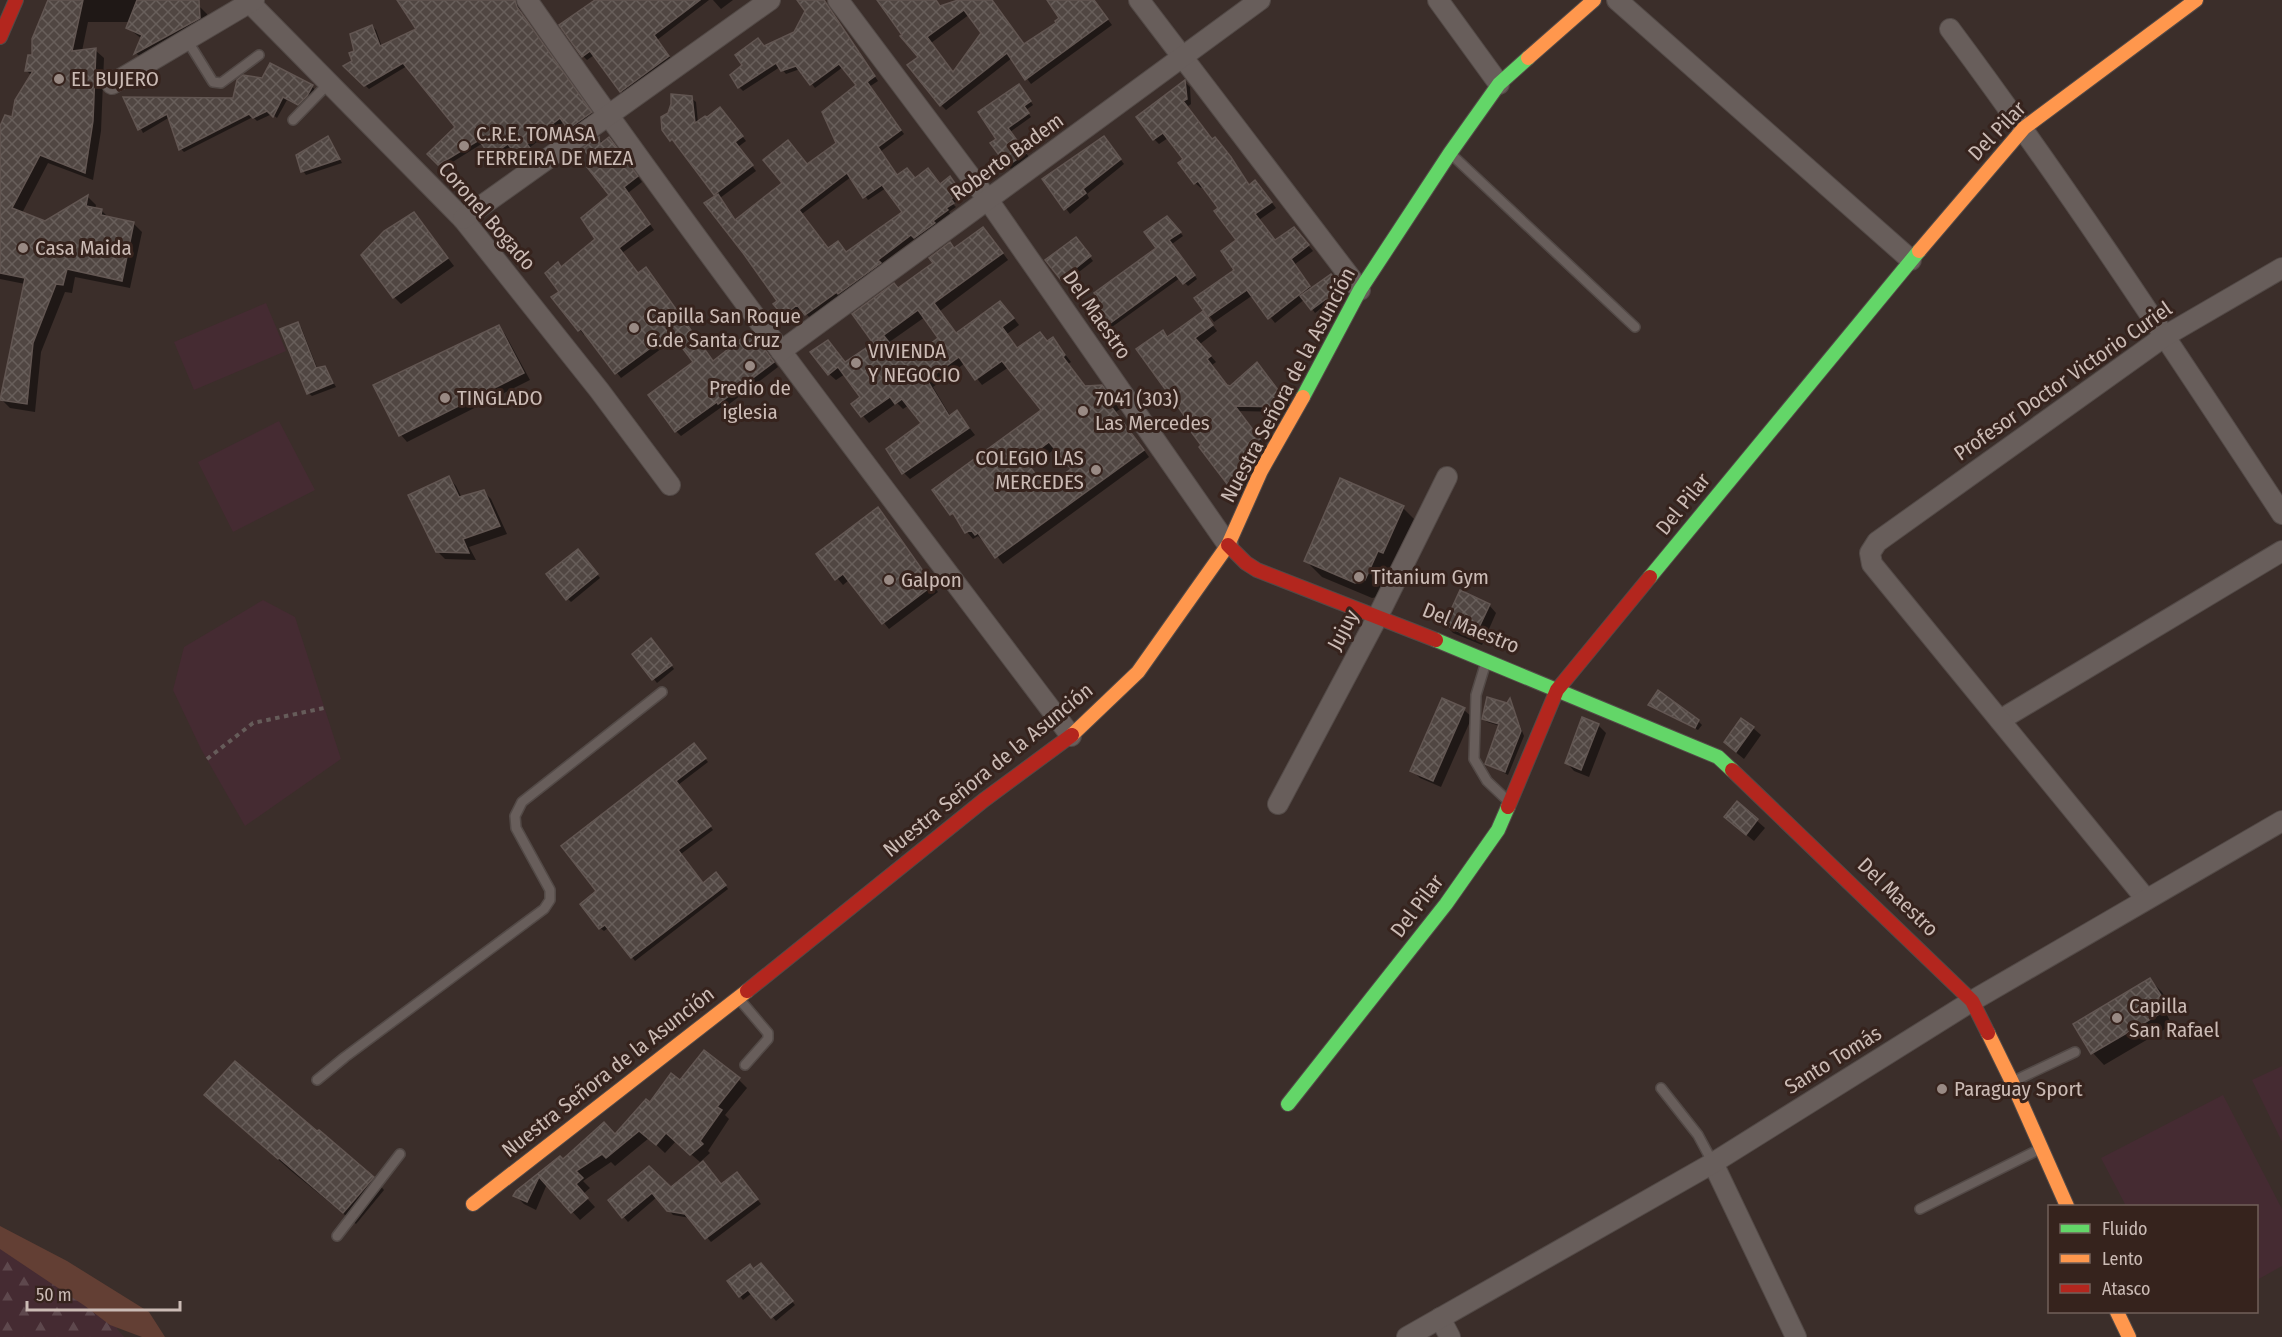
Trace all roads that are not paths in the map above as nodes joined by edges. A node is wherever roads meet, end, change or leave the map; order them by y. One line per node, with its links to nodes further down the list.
1 (16, 0): 13 (main road)
2 (526, 0): 20 (street)
3 (770, 0): 20 (street)
4 (838, 0): 24 (street, Del Maestro)
5 (1139, 0): 16 (street)
6 (1260, 0): 16 (street, Roberto Badem)
7 (1438, 0): 19 (street)
8 (1594, 0): 19 (main road, Nuestra Señora de la Asunción)
9 (1617, 0): 26 (street)
10 (2196, 0): 22 (main road, Del Pilar)
11 (249, 1): 14 (street); 17 (street, Coronel Bogado)
12 (1950, 29): 22 (street)
13 (0, 37)
14 (187, 40): 15 (lane); 18 (street)
15 (259, 55)
16 (1183, 58): 24 (street, Roberto Badem); 28 (street)
17 (329, 83): 21 (lane); 25 (street, Coronel Bogado)
18 (112, 84)
19 (1498, 84): 23 (main road, Nuestra Señora de la Asunción)
20 (608, 116): 25 (street); 31 (street)
21 (293, 120)
22 (2024, 128): 26 (main road, Del Pilar); 30 (street)
23 (1450, 153): 28 (main road, Nuestra Señora de la Asunción); 29 (lane)
24 (988, 200): 31 (street, Roberto Badem); 35 (street, Del Maestro)
25 (463, 219): 33 (street, Coronel Bogado)
26 (1911, 260): 39 (main road, Del Pilar)
27 (2282, 268): 30 (street, Profesor Doctor Victorio Curiel)
28 (1360, 290): 35 (main road, Nuestra Señora de la Asunción)
29 (1635, 327)
30 (2165, 336): 34 (street); 41 (street, Profesor Doctor Victorio Curiel)
31 (781, 351): 42 (street)
32 (1447, 477): 37 (street, Jujuy)
33 (670, 485)
34 (2282, 514)
35 (1228, 545): 37 (main road, Del Maestro); 42 (main road, Nuestra Señora de la Asunción)
36 (2282, 551): 41 (street)
37 (1378, 616): 38 (main road, Del Maestro); 44 (street, Jujuy)
38 (1487, 660): 39 (main road, Del Maestro); 43 (lane)
39 (1557, 690): 43 (main road, Del Pilar); 48 (main road, Del Maestro)
40 (662, 692): 51 (lane)
41 (2000, 720): 46 (street)
42 (1071, 736): 47 (main road, Nuestra Señora de la Asunción)
43 (1509, 802): 54 (main road, Del Pilar)
44 (1278, 804)
45 (2282, 821): 46 (street, Santo Tomás)
46 (2146, 899): 48 (street, Santo Tomás)
47 (738, 998): 50 (lane); 58 (main road, Nuestra Señora de la Asunción)
48 (1971, 1001): 52 (main road, Del Maestro); 57 (street, Santo Tomás)
49 (2075, 1052): 52 (lane)
50 (745, 1065)
51 (317, 1080)
52 (2012, 1082): 55 (main road, Del Maestro)
53 (1661, 1088): 57 (lane)
54 (1288, 1104)
55 (2040, 1149): 59 (main road, Del Maestro); 60 (lane)
56 (400, 1154): 61 (lane)
57 (1713, 1163): 63 (street, Santo Tomás); 66 (street)
58 (472, 1204)
59 (2067, 1205)
60 (1920, 1209)
61 (337, 1236)
62 (2118, 1313): 67 (main road)
63 (1440, 1318): 64 (street, Santo Tomás); 65 (street)
64 (1407, 1337)
65 (1450, 1337)
66 (1796, 1337)
67 (2129, 1337)

